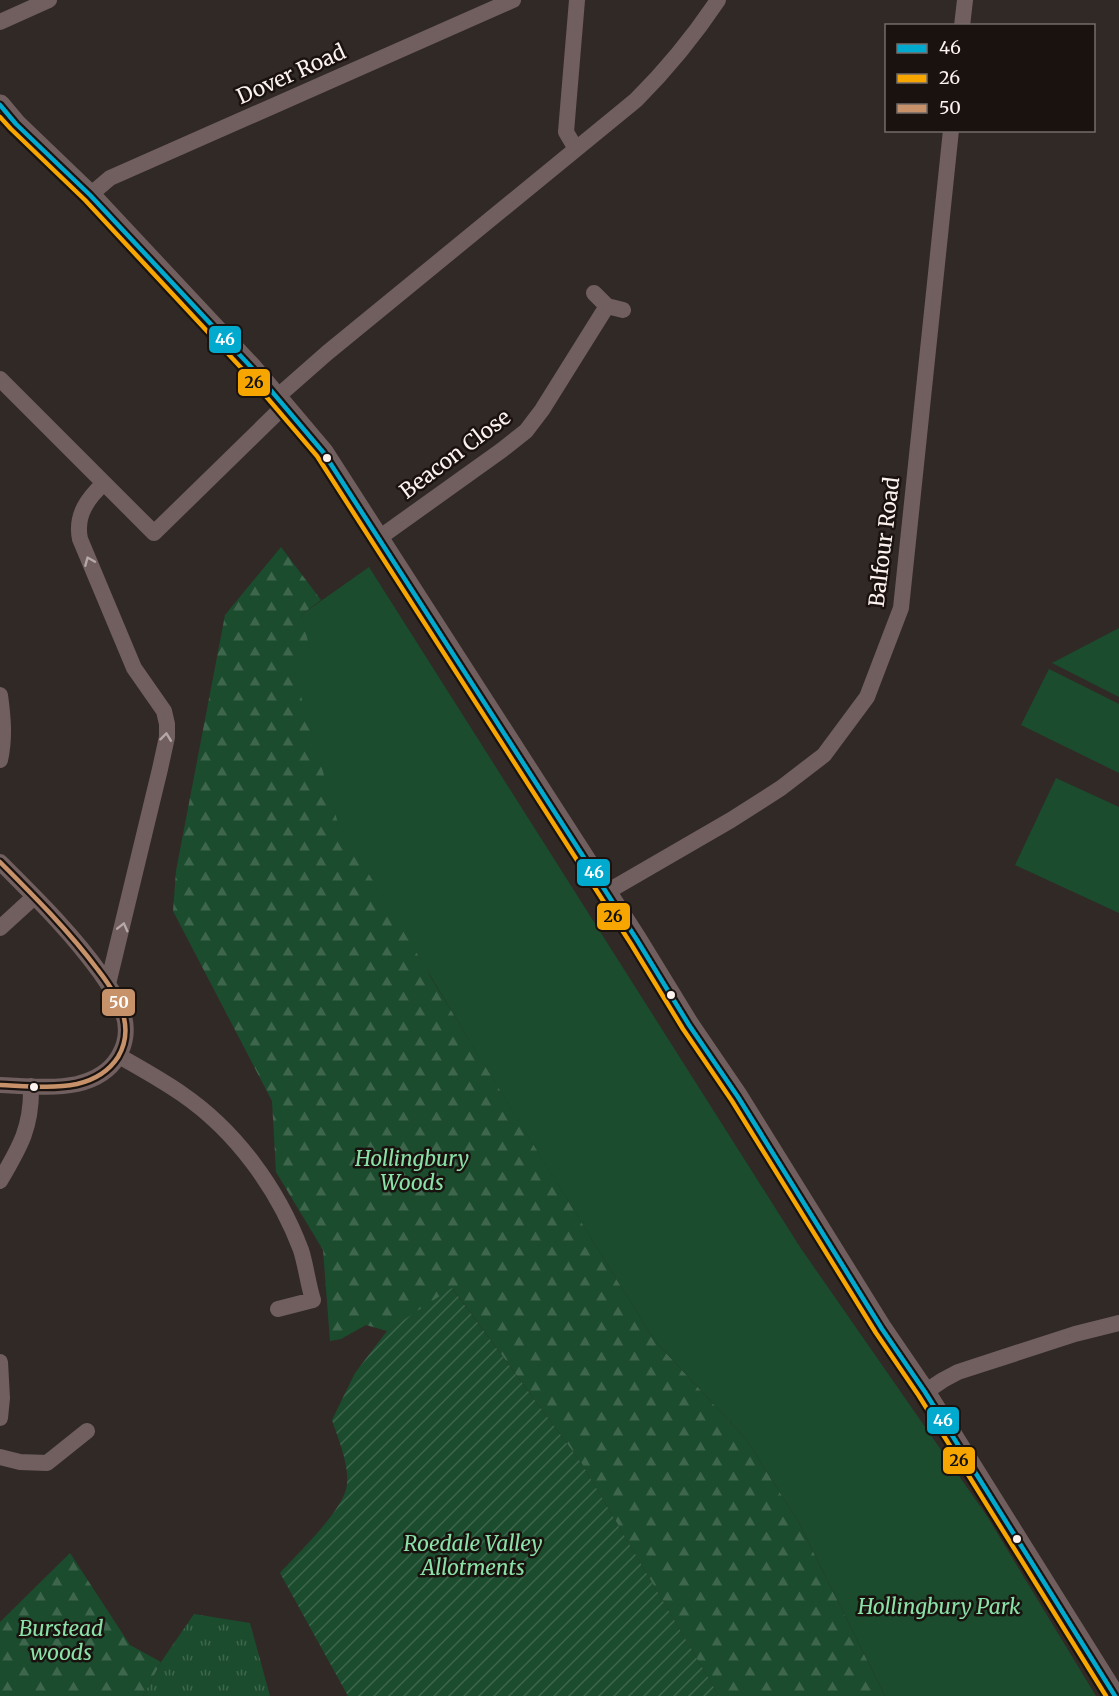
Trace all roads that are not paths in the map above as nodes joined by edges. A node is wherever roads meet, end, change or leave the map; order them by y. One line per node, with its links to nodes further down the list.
1 (49, 0): 6 (street)
2 (513, 0): 11 (street, Dover Road)
3 (577, 0): 10 (street)
4 (718, 0): 10 (street)
5 (964, 0): 7 (street)
6 (0, 22)
7 (962, 24)
8 (0, 105): 11 (street)
9 (951, 132): 20 (street, Balfour Road)
10 (576, 149): 14 (street)
11 (90, 195): 14 (street)
12 (594, 293): 16 (street, Beacon Close)
13 (0, 379): 15 (street)
14 (281, 401): 15 (street); 16 (street)
15 (104, 483): 23 (street, one-way to 15)
16 (379, 538): 20 (street)
17 (0, 695): 18 (street)
18 (0, 760)
19 (0, 862): 21 (street)
20 (606, 893): 31 (street)
21 (34, 897): 22 (street); 23 (street)
22 (0, 928)
23 (108, 984): 24 (street)
24 (119, 1056): 26 (street); 28 (street)
25 (0, 1085): 26 (street)
26 (32, 1086): 27 (street)
27 (0, 1181)
28 (278, 1309)
29 (1119, 1323): 31 (street)
30 (0, 1362): 32 (street)
31 (925, 1392): 35 (street)
32 (0, 1418)
33 (87, 1431): 34 (street)
34 (0, 1456)
35 (1114, 1685)

